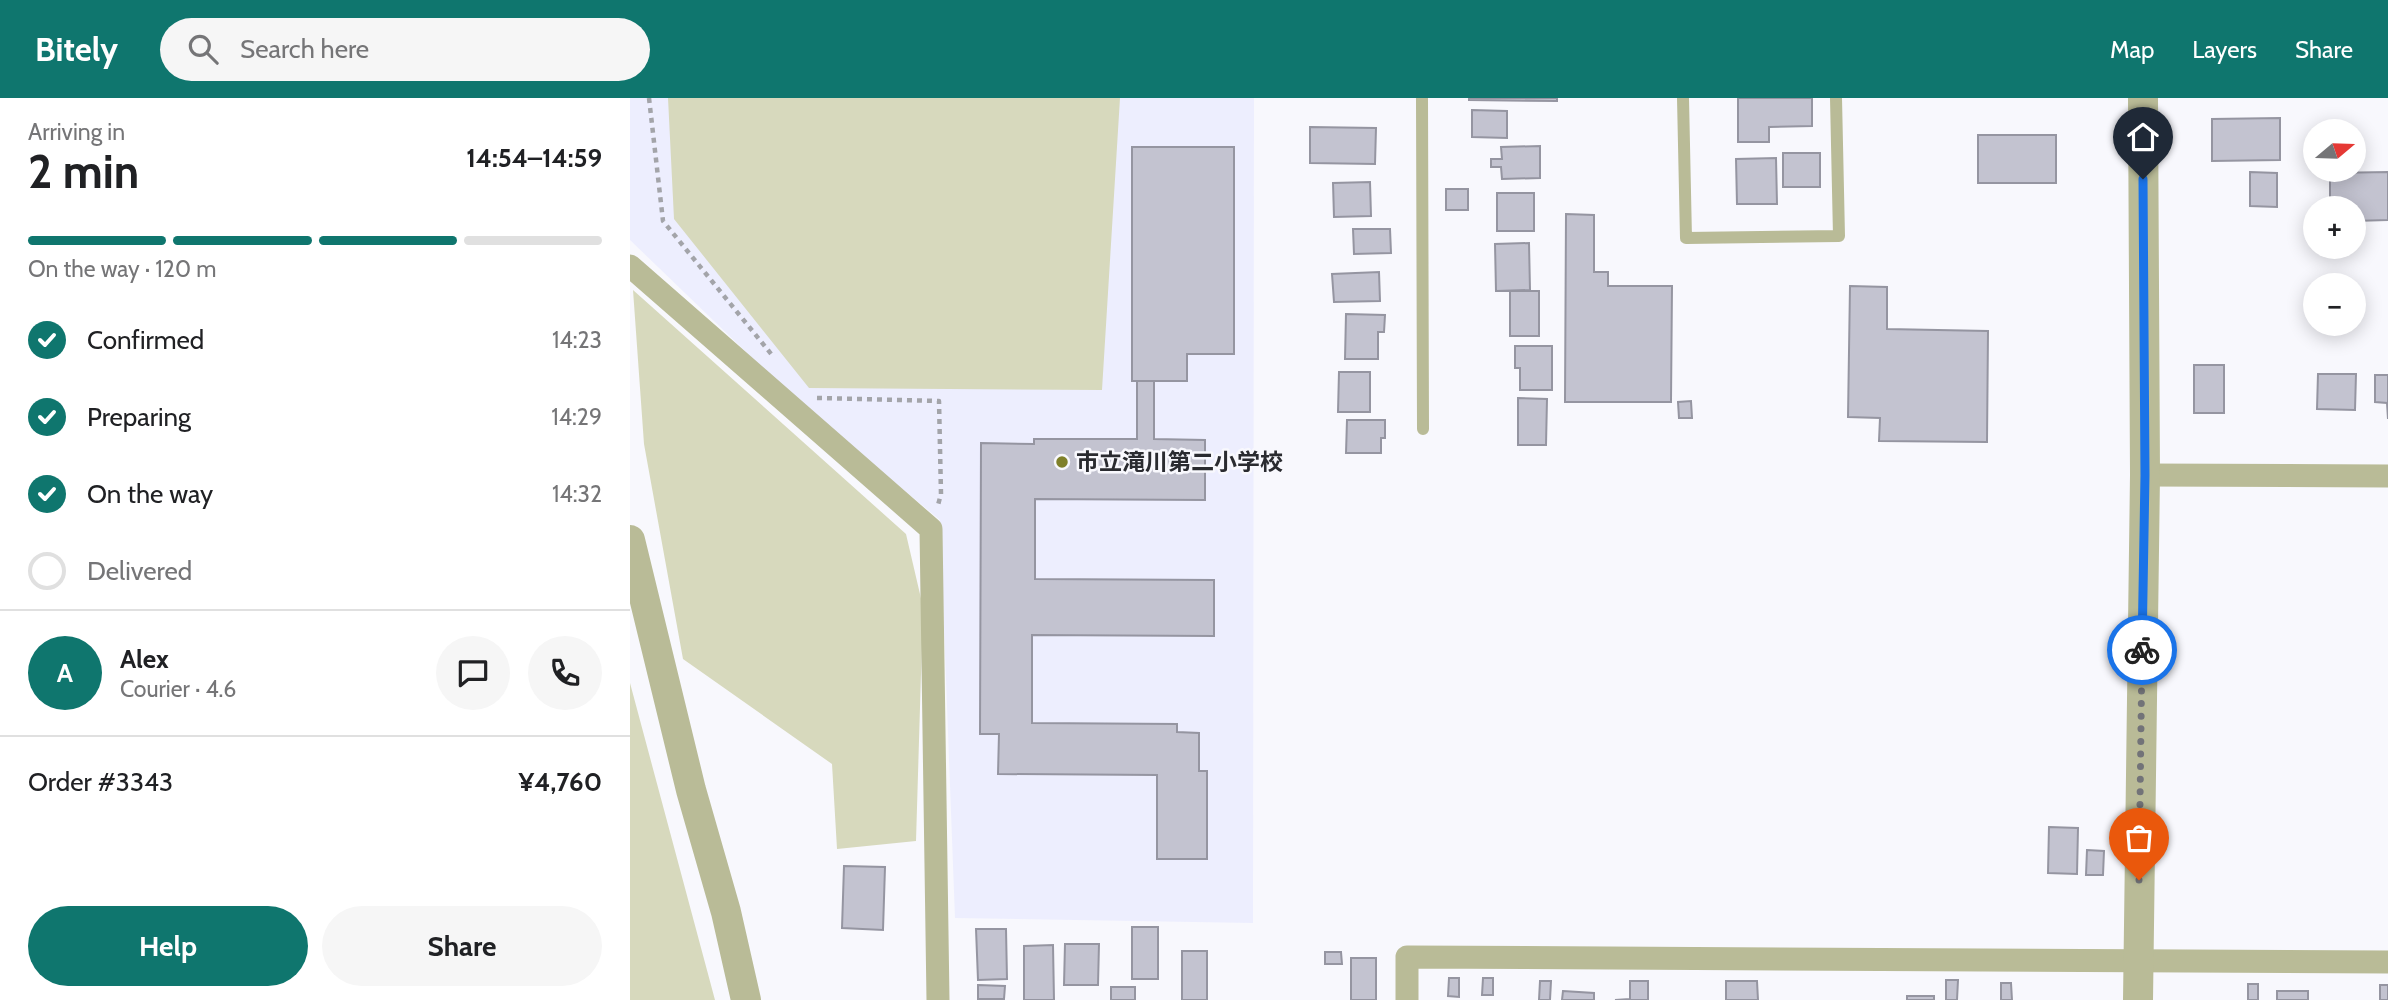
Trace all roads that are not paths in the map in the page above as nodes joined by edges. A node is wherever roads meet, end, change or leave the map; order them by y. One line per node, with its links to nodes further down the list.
1 (1422, 98): 6 (lane)
2 (1683, 98): 3 (lane)
3 (1836, 98)
4 (2143, 98): 7 (street)
5 (630, 266): 13 (street)
6 (1423, 429)
7 (2145, 475): 8 (street); 10 (street)
8 (2388, 476)
9 (630, 540): 12 (street)
10 (2138, 961): 11 (street); 14 (street); 15 (street)
11 (2388, 962)
12 (746, 1000)
13 (938, 1000)
14 (1407, 1000)
15 (2138, 1000)

